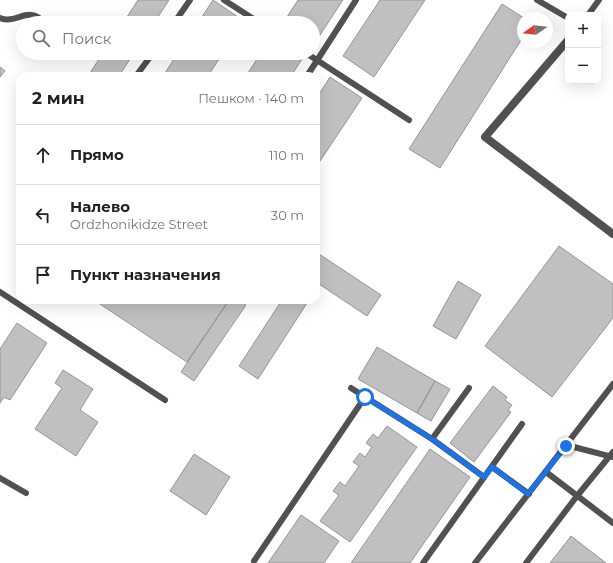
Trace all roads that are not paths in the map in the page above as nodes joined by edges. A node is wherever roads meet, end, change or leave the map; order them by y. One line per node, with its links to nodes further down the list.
1 (190, 0): 9 (lane)
2 (224, 0): 10 (lane)
3 (356, 0): 15 (lane)
4 (537, 0): 11 (lane)
5 (598, 0): 6 (lane)
6 (590, 12)
7 (24, 16): 8 (lane)
8 (36, 16)
9 (179, 16)
10 (249, 16)
11 (565, 16)
12 (0, 18): 13 (lane)
13 (16, 18)
14 (565, 44): 21 (street)
15 (320, 55)
16 (148, 60): 18 (lane)
17 (317, 60): 19 (lane); 20 (lane)
18 (139, 72)
19 (310, 72)
20 (409, 120)
21 (613, 234)
22 (0, 292): 23 (lane)
23 (16, 302)
24 (18, 304): 29 (lane)
25 (613, 384): 32 (lane)
26 (351, 388): 28 (lane)
27 (469, 388): 31 (lane)
28 (365, 397): 31 (lane); 42 (lane)
29 (165, 400)
30 (522, 424): 34 (lane)
31 (432, 439): 36 (lane)
32 (566, 446): 33 (lane); 35 (lane)
33 (612, 455): 40 (lane)
34 (492, 467): 36 (lane); 39 (lane)
35 (546, 472): 39 (lane); 40 (lane)
36 (484, 477): 43 (lane)
37 (0, 478): 38 (lane)
38 (26, 493)
39 (528, 494): 44 (lane)
40 (577, 496): 41 (lane); 45 (lane)
41 (613, 523)
42 (254, 561)
43 (422, 563)
44 (475, 563)
45 (526, 563)

